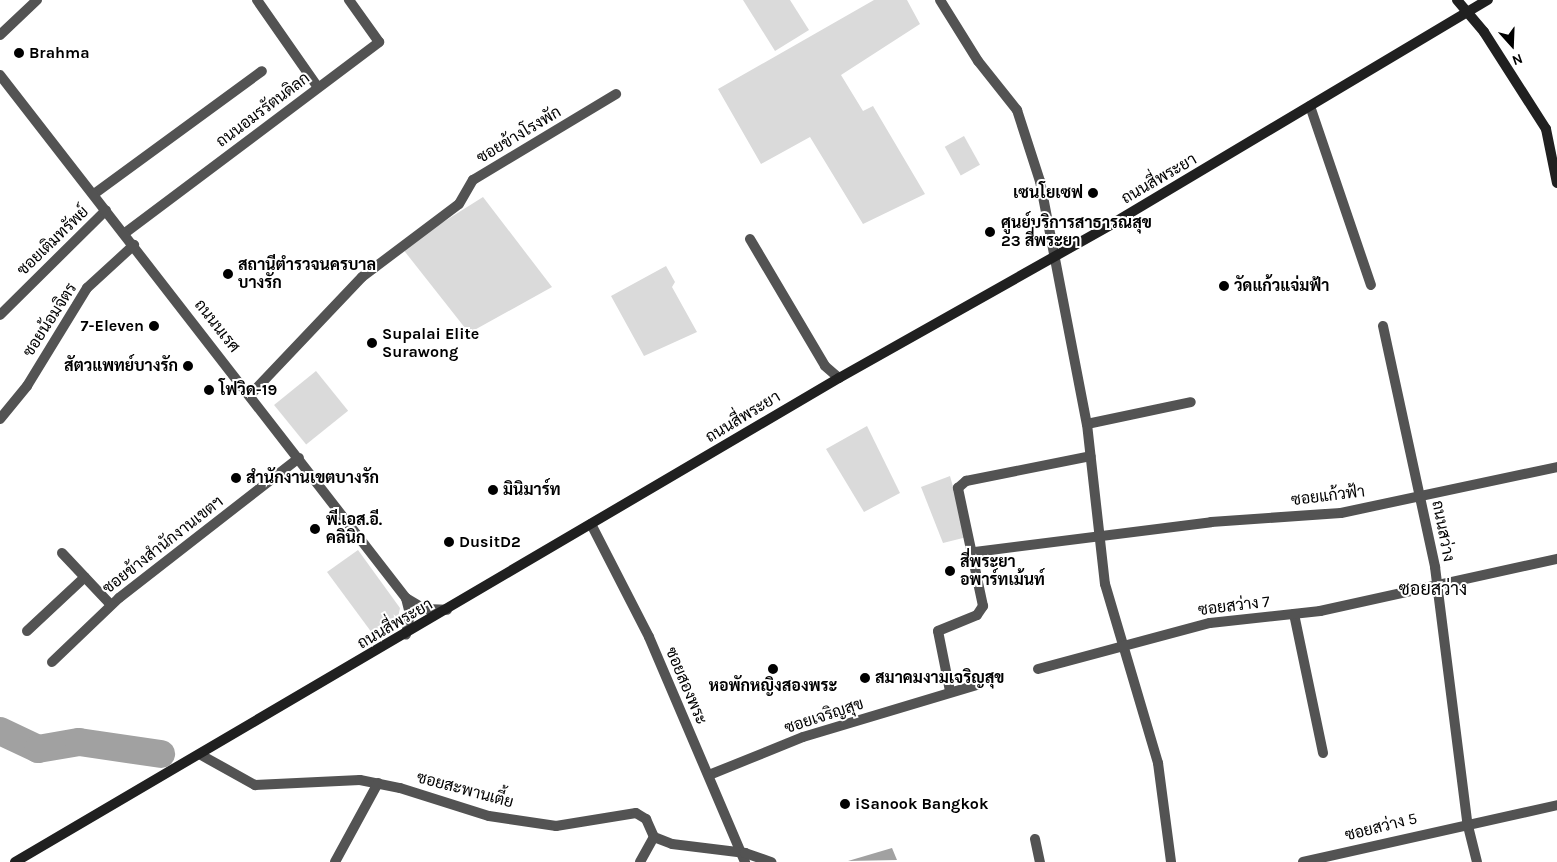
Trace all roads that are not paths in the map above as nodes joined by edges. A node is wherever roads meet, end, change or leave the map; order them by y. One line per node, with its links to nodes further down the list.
1 (37, 0): 9 (street)
2 (257, 0): 12 (street)
3 (349, 0): 12 (street, ถนนอมรรัตนดิลก)
4 (940, 0): 21 (street)
5 (1457, 0): 8 (main road)
6 (1467, 0): 8 (main road)
7 (1488, 0): 8 (main road, ถนนสี่พระยา)
8 (1470, 11): 14 (main road, ถนนสี่พระยา); 15 (main road)
9 (0, 35)
10 (262, 71): 16 (street)
11 (0, 75): 16 (street, ถนนนเรศ)
12 (318, 86): 18 (street, ถนนอมรรัตนดิลก)
13 (616, 94): 26 (street, ซอยข้างโรงพัก)
14 (1310, 106): 21 (main road, ถนนสี่พระยา); 22 (street)
15 (1557, 183)
16 (94, 194): 17 (street, ถนนนเรศ)
17 (106, 210): 18 (street, ถนนนเรศ); 23 (street, ซอยเติมทรัพย์)
18 (125, 233): 20 (street, ถนนนเรศ)
19 (750, 239): 25 (street)
20 (134, 245): 26 (street, ถนนนเรศ); 28 (street, ซอยน้อมจิตร)
21 (1053, 258): 25 (main road, ถนนสี่พระยา); 29 (street)
22 (1370, 285)
23 (0, 315)
24 (1383, 326): 33 (street, ถนนสว่าง)
25 (839, 378): 34 (main road, ถนนสี่พระยา)
26 (251, 394): 31 (street, ถนนนเรศ)
27 (1191, 402): 29 (street)
28 (0, 419)
29 (1087, 424): 30 (street)
30 (1091, 456): 35 (street); 36 (street)
31 (299, 458): 41 (street, ถนนนเรศ); 42 (street, ซอยข้างสำนักงานเขตฯ)
32 (1557, 467): 33 (street, ซอยแก้วฟ้า)
33 (1420, 496): 35 (street, ซอยแก้วฟ้า); 40 (street, ถนนสว่าง)
34 (591, 524): 43 (main road, ถนนสี่พระยา); 54 (street, ซอยสองพระ)
35 (1100, 538): 36 (street, ซอยแก้วฟ้า); 47 (street)
36 (974, 552): 51 (street)
37 (62, 553): 39 (street)
38 (1557, 559): 40 (street, ซอยสว่าง 7)
39 (85, 577): 42 (street); 45 (street)
40 (1436, 582): 44 (street, ซอยสว่าง 7); 57 (street, ถนนสว่าง)
41 (406, 598): 43 (street, ถนนนเรศ); 46 (street)
42 (111, 605): 48 (street, ซอยข้างสำนักงานเขตฯ)
43 (449, 610): 46 (main road, ถนนสี่พระยา)
44 (1294, 614): 47 (street, ซอยสว่าง 7); 52 (street)
45 (27, 631)
46 (406, 635): 53 (main road, ถนนสี่พระยา)
47 (1123, 645): 49 (street, ซอยสว่าง 7); 66 (street)
48 (52, 662)
49 (1038, 669)
50 (980, 684): 51 (street, ซอยเจริญสุข)
51 (950, 691): 54 (street, ซอยเจริญสุข)
52 (1323, 753)
53 (201, 755): 55 (street, ซอยสะพานเตี้ย); 61 (main road, ถนนสี่พระยา)
54 (709, 775): 60 (street, ซอยสองพระ)
55 (378, 783): 58 (street, ซอยสะพานเตี้ย); 62 (street)
56 (1557, 805): 57 (street, ซอยสว่าง 5)
57 (1467, 822): 67 (street, ซอยสว่าง 5); 68 (street, ถนนสว่าง)
58 (654, 837): 60 (street); 63 (street)
59 (1035, 839): 65 (street)
60 (745, 858): 64 (street)
61 (14, 862)
62 (335, 862)
63 (640, 862)
64 (771, 862)
65 (1040, 862)
66 (1171, 862)
67 (1303, 862)
68 (1477, 862)

